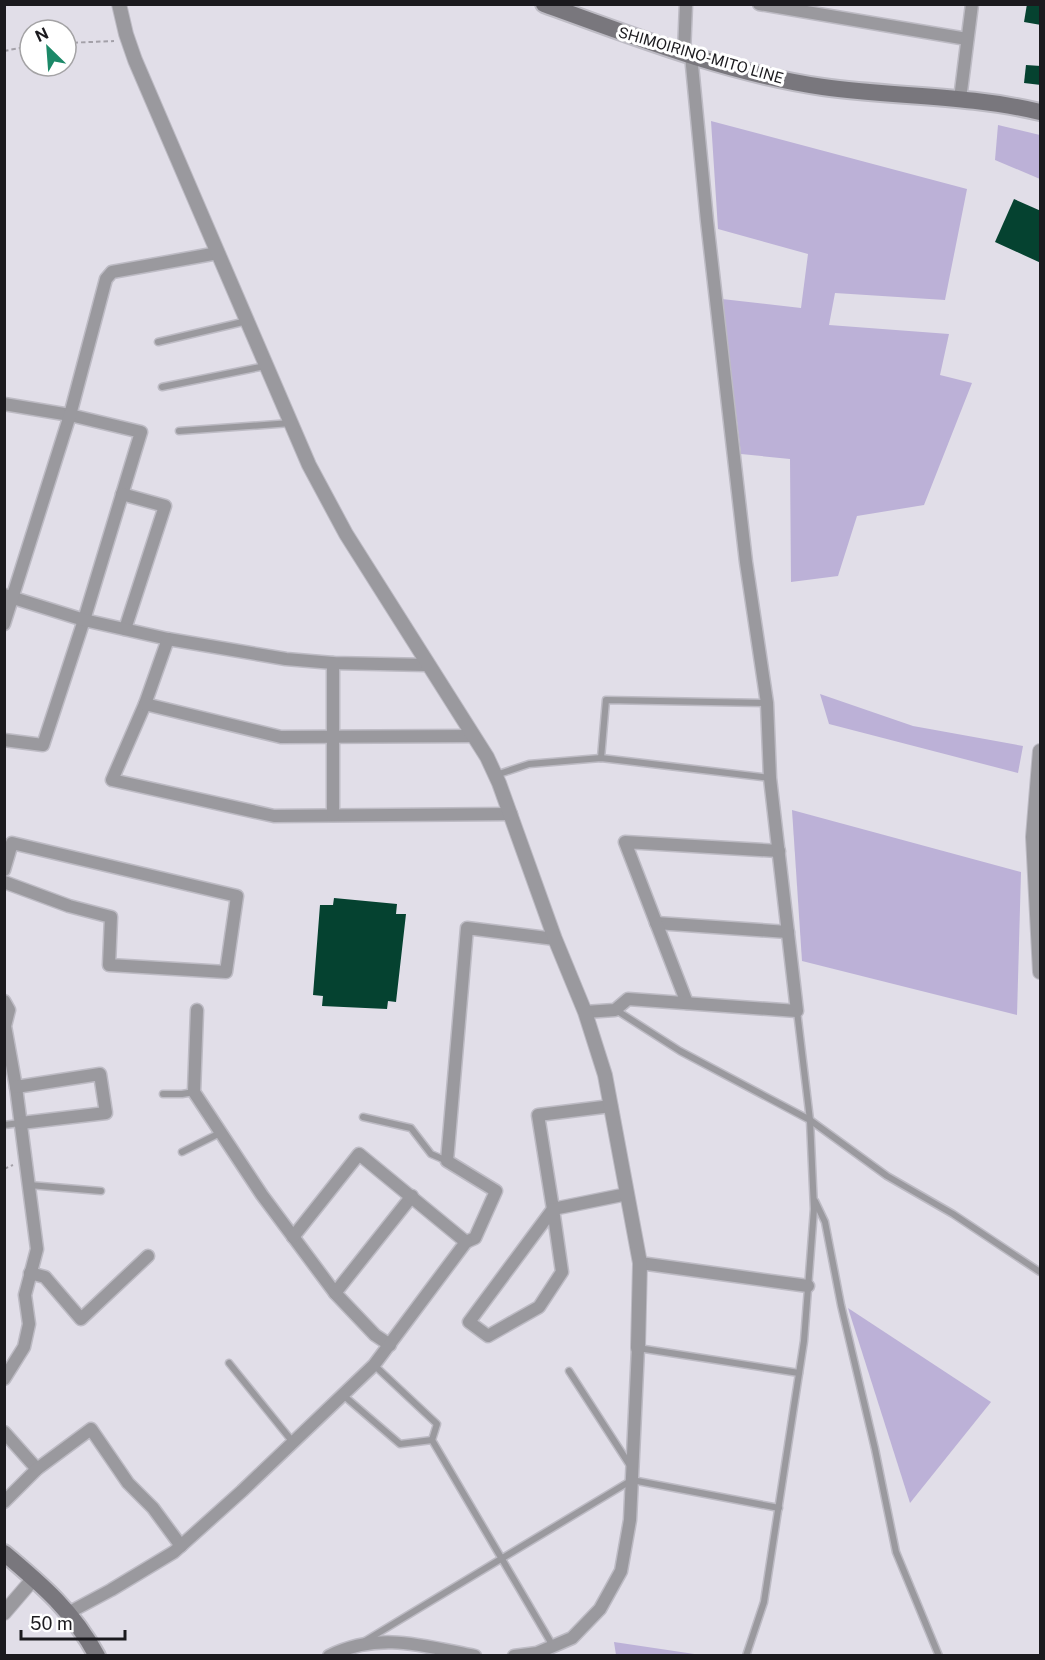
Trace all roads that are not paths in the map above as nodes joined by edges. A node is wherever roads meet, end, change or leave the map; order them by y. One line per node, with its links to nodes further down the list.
1 (119, 4): 10 (street)
2 (544, 4): 7 (main road, SHIMOIRINO-MITO LINE)
3 (686, 4): 7 (street)
4 (759, 4): 6 (street)
5 (972, 4): 6 (street)
6 (967, 39): 8 (street)
7 (688, 54): 8 (main road, SHIMOIRINO-MITO LINE); 27 (street)
8 (960, 99): 9 (main road, SHIMOIRINO-MITO LINE)
9 (1041, 112)
10 (218, 253): 11 (street); 16 (street)
11 (247, 321): 12 (lane); 13 (street)
12 (158, 342)
13 (266, 366): 14 (lane); 17 (street)
14 (162, 387)
15 (4, 404): 16 (street)
16 (70, 415): 19 (street); 20 (street)
17 (291, 423): 18 (lane); 26 (street)
18 (178, 431)
19 (122, 494): 21 (street); 23 (street)
20 (9, 596): 21 (street); 22 (street)
21 (84, 620): 23 (street); 31 (street)
22 (4, 624)
23 (126, 629): 24 (street)
24 (168, 639): 25 (street); 28 (street)
25 (333, 663): 26 (street); 30 (street)
26 (427, 665): 29 (street)
27 (767, 703): 33 (lane); 35 (street)
28 (146, 704): 30 (street); 37 (street)
29 (473, 736): 30 (street); 34 (street)
30 (332, 737): 37 (street)
31 (4, 740)
32 (1041, 751): 44 (street)
33 (601, 758): 34 (lane); 35 (lane)
34 (495, 775): 36 (street)
35 (770, 778): 38 (street)
36 (511, 814): 37 (street); 43 (street)
37 (333, 815)
38 (779, 850): 41 (street); 42 (street)
39 (4, 870): 40 (street)
40 (4, 882)
41 (656, 923): 42 (street); 46 (street)
42 (788, 932): 49 (street)
43 (555, 939): 50 (street); 62 (street)
44 (1041, 972)
45 (4, 1001): 51 (street)
46 (687, 1003): 48 (street); 49 (street)
47 (197, 1010): 53 (street)
48 (615, 1010): 50 (street); 57 (lane)
49 (797, 1011): 57 (lane)
50 (585, 1012): 55 (street)
51 (5, 1026): 52 (street)
52 (16, 1087): 58 (street); 58 (street)
53 (194, 1092): 54 (lane); 60 (street)
54 (163, 1094)
55 (611, 1106): 65 (street); 68 (street)
56 (363, 1117): 62 (lane)
57 (810, 1120): 67 (lane); 73 (lane)
58 (21, 1123): 59 (lane); 63 (street)
59 (4, 1125)
60 (220, 1133): 61 (lane); 69 (street)
61 (182, 1152)
62 (447, 1161): 70 (street)
63 (28, 1185): 64 (lane); 74 (street)
64 (101, 1191)
65 (627, 1194): 68 (street); 72 (street)
66 (412, 1196): 69 (street); 70 (street); 76 (street)
67 (814, 1197): 75 (lane); 105 (lane)
68 (553, 1209): 68 (street)
69 (293, 1238): 76 (street)
70 (466, 1242): 77 (street)
71 (148, 1256): 74 (street)
72 (640, 1263): 75 (street); 78 (street)
73 (1041, 1272)
74 (30, 1273): 83 (street)
75 (808, 1286): 82 (lane)
76 (335, 1293): 77 (street)
77 (390, 1345): 80 (street)
78 (638, 1348): 82 (lane); 89 (street)
79 (229, 1363): 87 (lane)
80 (374, 1365): 84 (street); 86 (lane)
81 (569, 1371): 89 (lane)
82 (799, 1373): 91 (lane)
83 (4, 1379)
84 (342, 1395): 86 (lane); 87 (street)
85 (4, 1432): 88 (street)
86 (432, 1440): 94 (lane)
87 (292, 1441): 92 (street)
88 (37, 1469): 90 (street); 92 (street)
89 (632, 1475): 91 (lane); 94 (lane); 99 (street)
90 (4, 1502)
91 (779, 1508): 104 (lane)
92 (181, 1546): 97 (street)
93 (4, 1553): 95 (main road)
94 (502, 1558): 98 (lane); 99 (lane)
95 (34, 1578): 96 (street); 97 (main road)
96 (4, 1613)
97 (68, 1613): 100 (main road)
98 (359, 1644): 101 (street); 102 (street)
99 (553, 1646): 103 (street)
100 (97, 1656)
101 (329, 1656)
102 (475, 1656)
103 (514, 1656)
104 (746, 1656)
105 (939, 1656)

